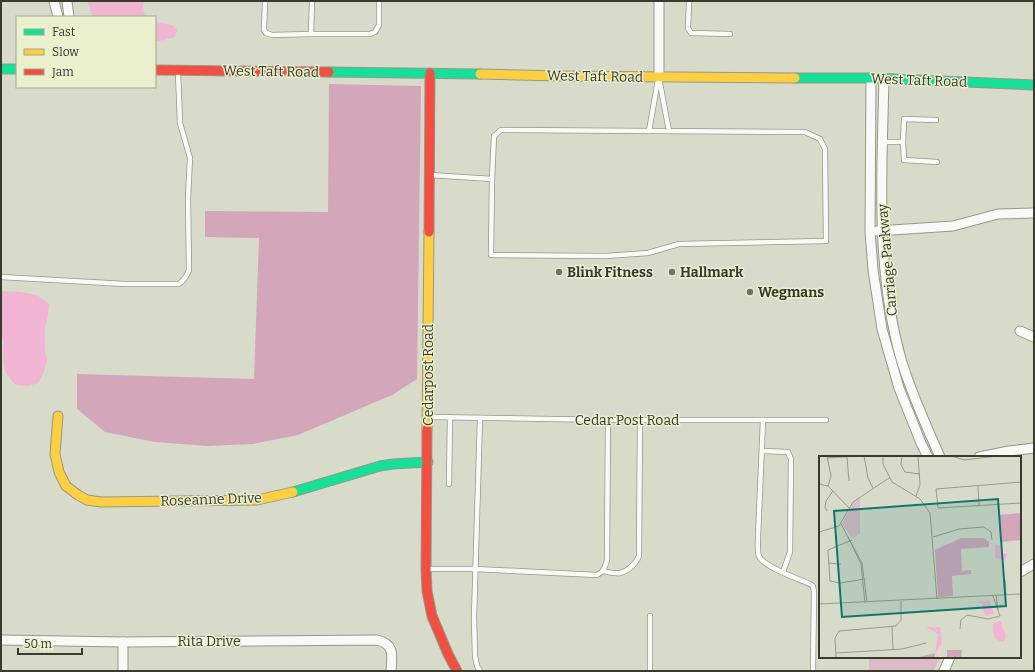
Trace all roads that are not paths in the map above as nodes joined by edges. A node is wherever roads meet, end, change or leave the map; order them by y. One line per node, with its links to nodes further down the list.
1 (54, 1): 8 (street)
2 (67, 1): 9 (street)
3 (265, 1): 10 (lane)
4 (312, 1): 10 (lane)
5 (379, 1): 10 (lane)
6 (660, 1): 17 (street)
7 (689, 1): 11 (lane)
8 (58, 16)
9 (69, 16)
10 (311, 34)
11 (730, 34)
12 (1, 69): 13 (street)
13 (16, 69)
14 (156, 70): 15 (street, West Taft Road)
15 (178, 70): 16 (street, West Taft Road); 33 (lane)
16 (430, 73): 17 (street, West Taft Road); 28 (street, Cedarpost Road)
17 (659, 77): 18 (street, West Taft Road); 22 (lane); 23 (lane)
18 (871, 78): 19 (street, West Taft Road); 24 (street, Carriage Parkway)
19 (884, 78): 20 (street, West Taft Road); 25 (street, Carriage Parkway)
20 (1034, 84)
21 (936, 120): 26 (lane)
22 (649, 131): 23 (lane); 29 (lane)
23 (669, 131): 29 (lane)
24 (870, 142): 25 (street); 32 (street, Carriage Parkway)
25 (882, 142): 26 (lane); 31 (street, Carriage Parkway)
26 (903, 142): 27 (lane)
27 (937, 162)
28 (430, 176): 29 (lane); 37 (street, Cedarpost Road)
29 (492, 179)
30 (1034, 213): 31 (street)
31 (882, 230): 32 (street); 47 (street, Carriage Parkway)
32 (870, 231): 46 (street, Carriage Parkway)
33 (1, 277)
34 (1020, 331): 35 (street)
35 (1034, 336)
36 (58, 416): 49 (street, Roseanne Drive)
37 (428, 416): 38 (lane, Cedar Post Road); 49 (street, Cedarpost Road)
38 (450, 417): 39 (lane, Cedar Post Road); 50 (lane)
39 (480, 418): 40 (lane, Cedar Post Road); 53 (lane)
40 (608, 420): 41 (lane, Cedar Post Road); 54 (lane)
41 (640, 420): 42 (lane, Cedar Post Road); 54 (lane)
42 (763, 420): 43 (lane, Cedar Post Road); 45 (lane)
43 (826, 420)
44 (1034, 448): 48 (street)
45 (762, 451): 56 (lane); 56 (lane)
46 (928, 456)
47 (940, 456)
48 (984, 456)
49 (428, 462): 52 (street, Cedarpost Road)
50 (449, 484)
51 (1034, 564): 55 (street)
52 (426, 569): 53 (lane); 63 (street, Cedarpost Road)
53 (475, 569): 54 (lane); 64 (lane)
54 (603, 571)
55 (1021, 571)
56 (782, 572): 66 (lane)
57 (650, 616): 65 (lane)
58 (1, 640): 59 (street, Rita Drive)
59 (123, 642): 61 (street); 62 (street, Rita Drive)
60 (950, 658): 67 (street)
61 (123, 671)
62 (391, 671)
63 (457, 671)
64 (480, 671)
65 (650, 671)
66 (813, 671)
67 (944, 671)

